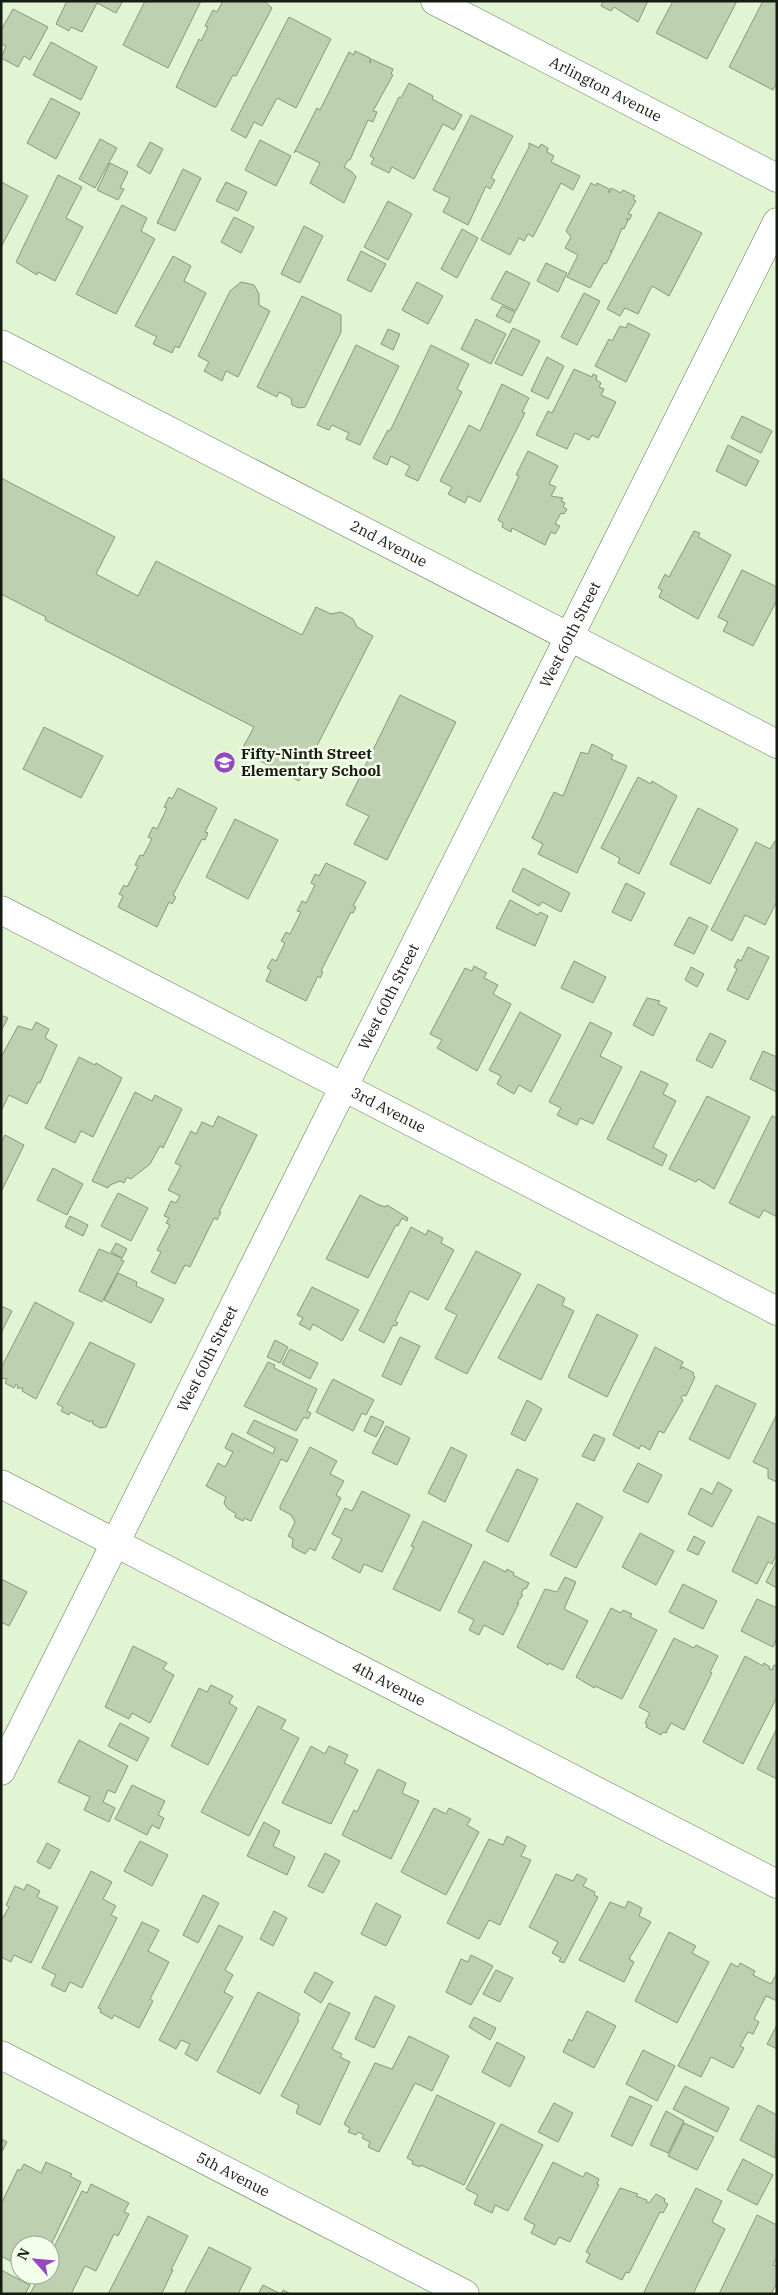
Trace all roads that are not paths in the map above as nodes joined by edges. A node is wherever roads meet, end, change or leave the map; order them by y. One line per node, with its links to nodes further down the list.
1 (435, 1): 2 (street, Arlington Avenue)
2 (777, 178)
3 (777, 222): 5 (street, West 60th Street)
4 (1, 344): 5 (street, 2nd Avenue)
5 (569, 638): 6 (street, 2nd Avenue); 8 (street, West 60th Street)
6 (777, 744)
7 (1, 910): 8 (street, 3rd Avenue)
8 (344, 1087): 9 (street, 3rd Avenue); 11 (street, West 60th Street)
9 (777, 1311)
10 (1, 1484): 11 (street, 4th Avenue)
11 (116, 1542): 12 (street, West 60th Street); 13 (street, 4th Avenue)
12 (1, 1771)
13 (777, 1884)
14 (1, 2055): 15 (street, 5th Avenue)
15 (466, 2294)

